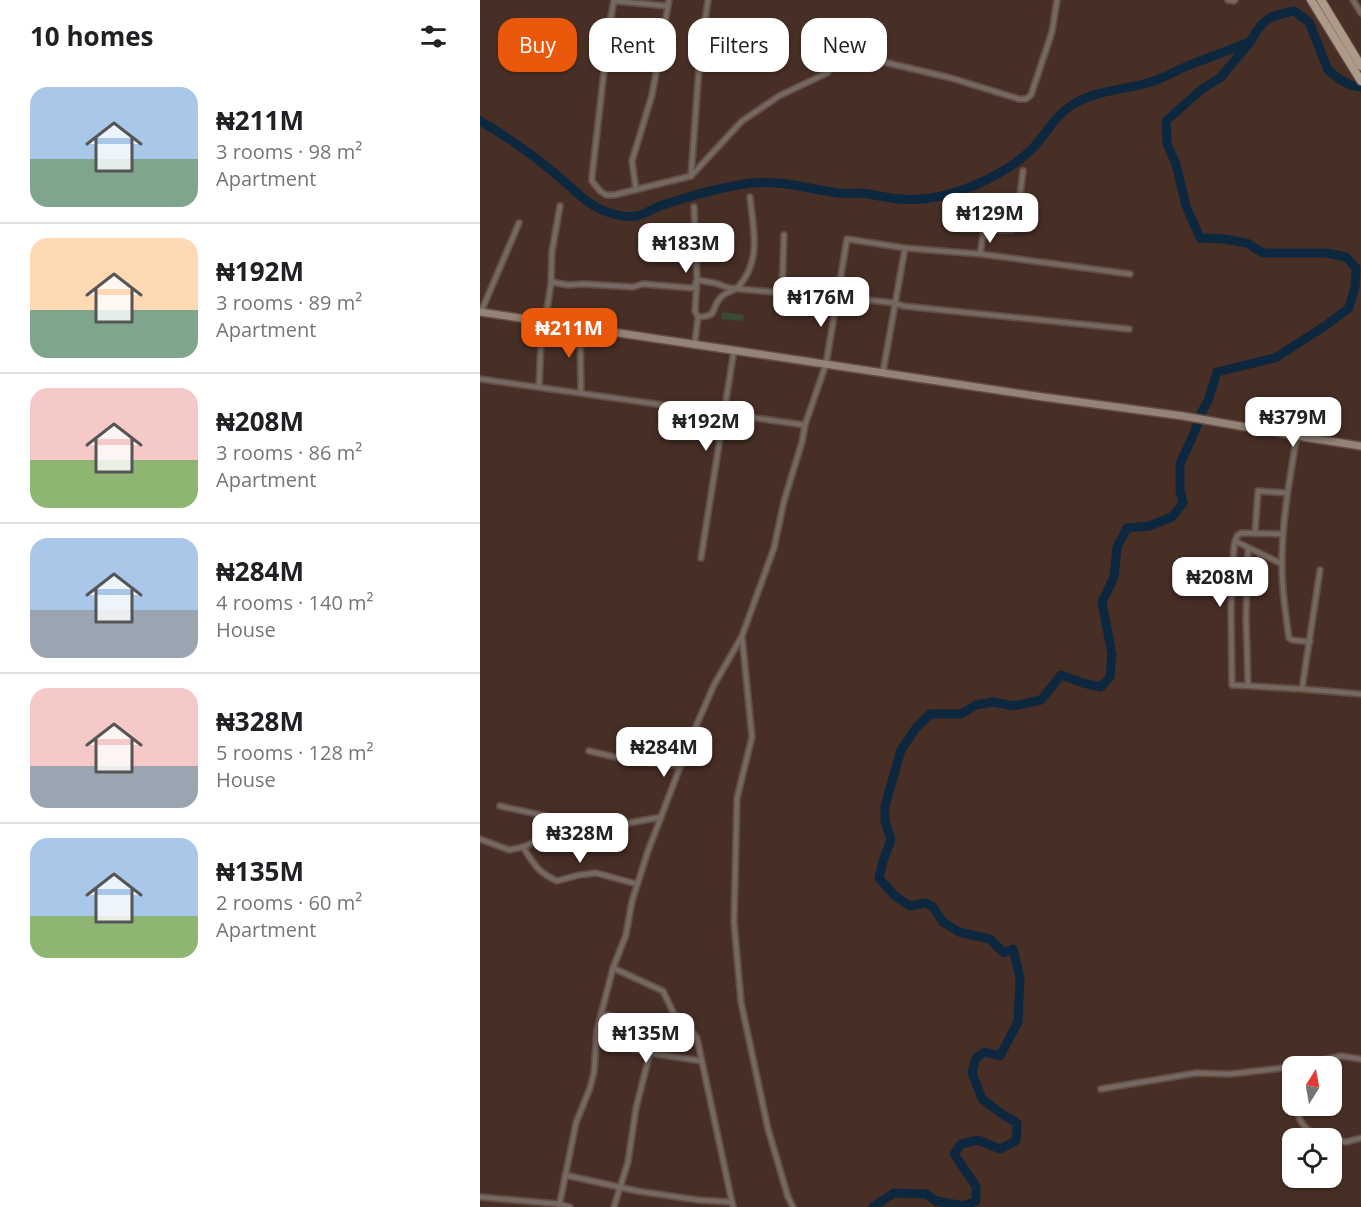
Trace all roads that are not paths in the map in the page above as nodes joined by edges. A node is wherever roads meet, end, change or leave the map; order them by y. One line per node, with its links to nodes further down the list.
1 (708, 0): 14 (street)
2 (1057, 0): 14 (street)
3 (1228, 0): 4 (street)
4 (1235, 0)
5 (1311, 0): 11 (main road)
6 (1321, 0): 11 (main road)
7 (1353, 0): 10 (street)
8 (614, 1): 9 (street); 15 (street)
9 (668, 3): 15 (street)
10 (1361, 13)
11 (1356, 64): 12 (main road)
12 (1361, 81)
13 (1023, 171): 22 (street)
14 (691, 176): 15 (street)
15 (636, 190)
16 (750, 197): 26 (street)
17 (560, 206): 25 (street)
18 (694, 207): 24 (street)
19 (519, 223): 30 (street)
20 (784, 235): 27 (street)
21 (905, 248): 22 (street); 28 (street); 29 (street)
22 (980, 254): 23 (street)
23 (1130, 274)
24 (698, 280): 25 (street); 26 (street); 31 (street)
25 (551, 282): 32 (street)
26 (736, 289): 27 (street); 31 (street)
27 (782, 291): 28 (street)
28 (838, 296): 29 (street); 37 (street)
29 (895, 303): 34 (street); 38 (street)
30 (480, 312): 32 (street)
31 (698, 317): 35 (street)
32 (542, 321): 33 (street); 40 (street)
33 (580, 327): 36 (street); 41 (street)
34 (1129, 328)
35 (695, 341)
36 (734, 350): 37 (street); 42 (street)
37 (826, 364): 38 (street); 43 (street)
38 (883, 372): 44 (street)
39 (480, 379): 40 (street)
40 (539, 386): 41 (street)
41 (581, 392): 42 (street)
42 (724, 413): 43 (street); 51 (street)
43 (805, 425): 54 (street)
44 (1297, 436): 45 (street); 46 (street)
45 (1361, 446)
46 (1287, 493): 47 (street); 48 (street)
47 (1255, 533): 48 (street); 49 (street)
48 (1283, 534): 52 (street)
49 (1235, 541): 50 (street); 56 (street)
50 (1248, 549): 52 (street); 56 (street)
51 (700, 558)
52 (1282, 564): 55 (street)
53 (1320, 570): 55 (street)
54 (742, 636): 60 (street); 85 (street)
55 (1310, 642): 57 (street)
56 (1248, 685): 57 (street)
57 (1302, 689): 58 (street)
58 (1361, 694)
59 (589, 751): 60 (street)
60 (681, 766): 62 (street)
61 (500, 806): 63 (street)
62 (661, 817): 63 (street); 66 (street)
63 (595, 828): 65 (street)
64 (480, 839): 65 (street)
65 (523, 847): 66 (street)
66 (637, 884): 67 (street)
67 (613, 968): 68 (street); 73 (street)
68 (601, 1014): 69 (street); 70 (street)
69 (596, 1040): 70 (street); 78 (street)
70 (650, 1053): 73 (street); 79 (street)
71 (1342, 1056): 72 (street)
72 (1361, 1059)
73 (701, 1061): 82 (street)
74 (1282, 1068): 75 (street)
75 (1101, 1089)
76 (1361, 1138): 77 (street)
77 (1342, 1141)
78 (565, 1175): 79 (street); 81 (street)
79 (620, 1188): 82 (street); 84 (street)
80 (480, 1197): 81 (street)
81 (559, 1205): 83 (street)
82 (732, 1205)
83 (570, 1207)
84 (614, 1207)
85 (793, 1207)

